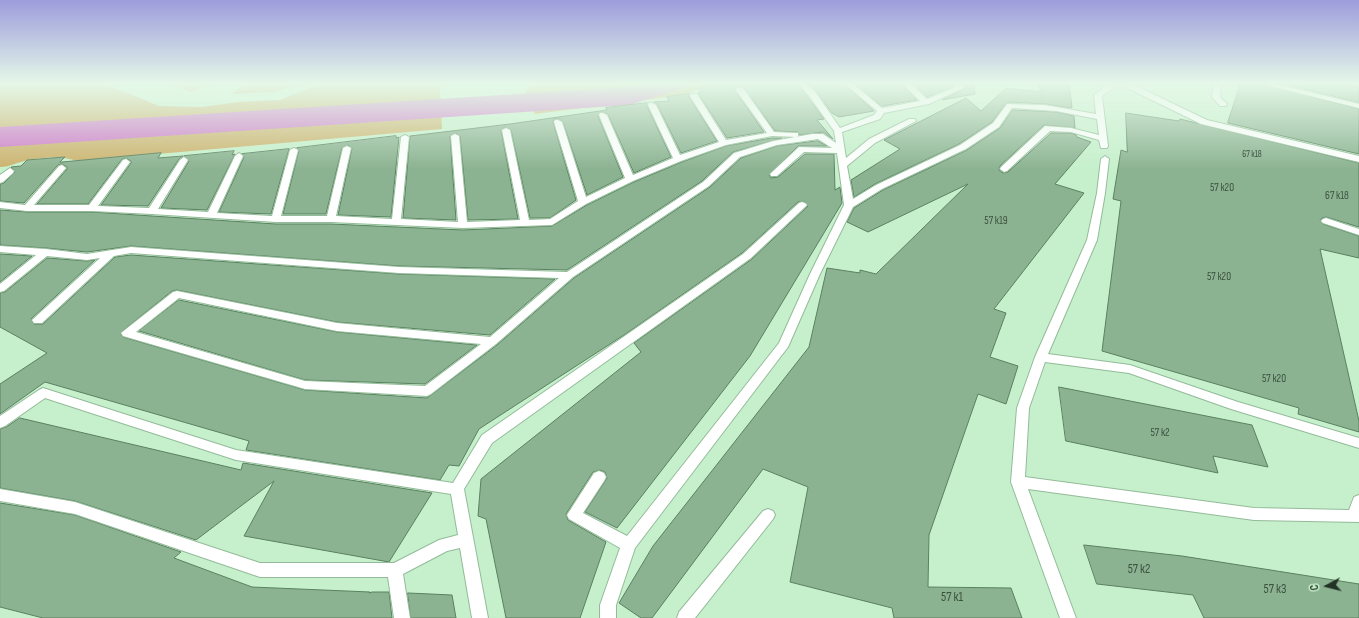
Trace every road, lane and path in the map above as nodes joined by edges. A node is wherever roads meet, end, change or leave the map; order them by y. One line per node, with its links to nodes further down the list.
1 (655, 112): 25 (lane)
2 (704, 112): 20 (lane)
3 (756, 112): 16 (lane)
4 (825, 112): 15 (lane)
5 (880, 112): 15 (lane)
6 (1006, 112): 39 (lane)
7 (1079, 112): 11 (lane)
8 (1100, 112): 11 (lane)
9 (1183, 112): 27 (lane)
10 (603, 115): 35 (lane)
11 (1101, 118): 32 (lane)
12 (912, 121): 30 (lane)
13 (558, 122): 37 (lane)
14 (506, 130): 49 (lane)
15 (838, 130): 23 (lane)
16 (772, 134): 18 (lane); 20 (lane)
17 (455, 136): 50 (lane)
18 (820, 136): 23 (lane); 55 (lane)
19 (405, 137): 48 (lane)
20 (724, 143): 25 (lane)
21 (347, 148): 46 (lane)
22 (294, 150): 45 (lane)
23 (841, 151): 30 (lane); 34 (lane)
24 (239, 156): 44 (lane)
25 (678, 159): 35 (lane)
26 (1105, 159): 59 (lane)
27 (1359, 159)
28 (184, 160): 43 (lane)
29 (126, 162): 42 (lane)
30 (843, 164): 39 (lane)
31 (62, 168): 41 (lane)
32 (1004, 170)
33 (10, 171): 36 (lane)
34 (774, 174)
35 (630, 178): 37 (lane)
36 (0, 180)
37 (583, 202): 49 (lane)
38 (0, 205): 41 (lane)
39 (849, 205): 70 (lane)
40 (802, 206): 64 (lane)
41 (27, 208): 42 (lane)
42 (92, 208): 43 (lane)
43 (152, 211): 44 (lane)
44 (211, 215): 45 (lane)
45 (276, 219): 46 (lane)
46 (332, 219): 48 (lane)
47 (1326, 221): 51 (lane)
48 (396, 222): 50 (lane)
49 (525, 223): 50 (lane)
50 (463, 225)
51 (1359, 232)
52 (0, 249): 53 (lane)
53 (46, 252): 54 (lane); 56 (lane)
54 (110, 254): 55 (lane); 57 (lane)
55 (569, 275): 58 (lane)
56 (0, 289)
57 (38, 320)
58 (492, 341): 58 (lane)
59 (1041, 357): 61 (lane); 63 (lane)
60 (0, 423): 64 (lane)
61 (1359, 443)
62 (599, 477): 70 (lane)
63 (1018, 482): 68 (lane); 76 (lane)
64 (457, 489): 69 (lane)
65 (0, 495): 71 (lane)
66 (1359, 501): 68 (lane)
67 (768, 515): 75 (lane)
68 (1357, 516)
69 (466, 540): 71 (lane); 73 (lane)
70 (629, 544): 74 (lane)
71 (395, 570): 72 (lane)
72 (402, 618)
73 (480, 618)
74 (608, 618)
75 (685, 618)
76 (1068, 618)

